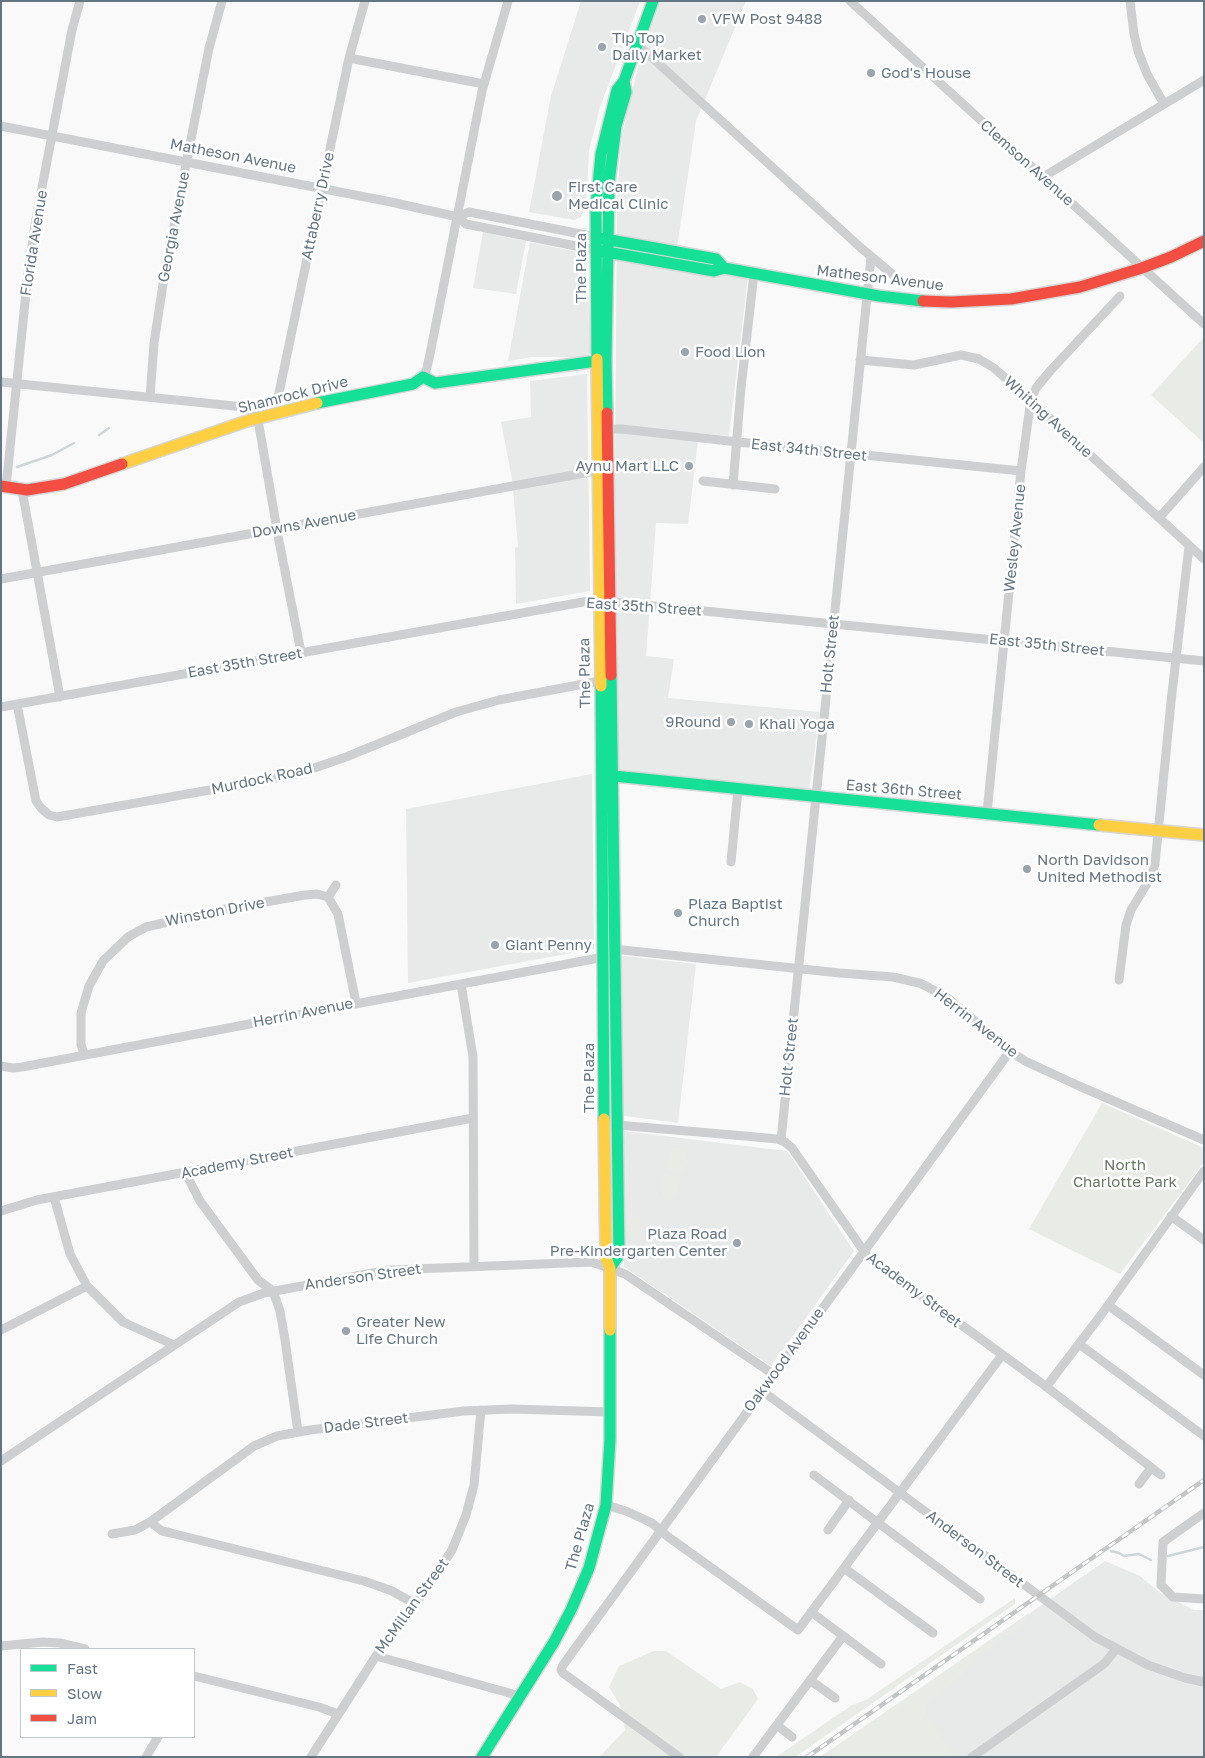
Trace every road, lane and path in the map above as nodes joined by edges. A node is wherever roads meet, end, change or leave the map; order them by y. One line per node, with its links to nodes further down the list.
1 (80, 1): 14 (street, Florida Avenue)
2 (222, 1): 15 (street, Georgia Avenue)
3 (365, 1): 9 (street, Attaberry Drive)
4 (508, 1): 11 (street)
5 (653, 1): 8 (main road, The Plaza)
6 (850, 1): 16 (street, Clemson Avenue)
7 (1130, 1): 12 (street)
8 (637, 44): 19 (main road, The Plaza); 22 (street)
9 (349, 58): 11 (street); 17 (street, Attaberry Drive)
10 (1204, 80): 12 (street)
11 (484, 84): 18 (street)
12 (1164, 104): 16 (street)
13 (1, 126): 14 (street, Matheson Avenue)
14 (52, 136): 15 (street, Matheson Avenue); 34 (street, Florida Avenue)
15 (187, 162): 17 (street, Matheson Avenue); 35 (street, Georgia Avenue)
16 (1043, 177): 24 (street, Clemson Avenue)
17 (322, 188): 18 (street, Matheson Avenue); 37 (street, Attaberry Drive)
18 (458, 217): 19 (street, Matheson Avenue); 21 (street, Matheson Avenue); 32 (street)
19 (602, 238): 21 (main road, The Plaza); 23 (main road, Matheson Avenue)
20 (1204, 241): 24 (main road, Matheson Avenue)
21 (602, 251): 23 (main road, Matheson Avenue); 31 (main road, The Plaza); 39 (main road, The Plaza)
22 (871, 257): 26 (street); 27 (street, Holt Street)
23 (724, 268): 25 (main road, Matheson Avenue)
24 (1142, 268): 27 (main road, Matheson Avenue); 29 (street, Clemson Avenue)
25 (754, 273): 27 (main road, Matheson Avenue); 40 (street)
26 (899, 280)
27 (867, 294): 30 (street, Holt Street)
28 (1120, 296): 36 (street, Wesley Avenue)
29 (1204, 324)
30 (860, 360): 36 (street, Whiting Avenue); 41 (street, Holt Street)
31 (597, 361): 32 (main road); 39 (main road, The Plaza)
32 (422, 377): 37 (main road, Shamrock Drive)
33 (1, 382): 34 (street)
34 (16, 384): 35 (street); 47 (street, Florida Avenue)
35 (150, 397): 38 (street)
36 (1031, 401): 44 (street, Wesley Avenue); 50 (street, Whiting Avenue)
37 (276, 412): 38 (main road, Shamrock Drive)
38 (258, 417): 49 (main road, Shamrock Drive); 51 (street)
39 (602, 429): 40 (street, East 34th Street); 43 (main road, The Plaza)
40 (738, 442): 41 (street, East 34th Street); 46 (street)
41 (850, 454): 44 (street, East 34th Street); 57 (street, Holt Street)
42 (1204, 467): 50 (street)
43 (602, 470): 51 (street, Downs Avenue); 56 (main road, The Plaza)
44 (1021, 471): 58 (street, Wesley Avenue)
45 (703, 481): 46 (street)
46 (733, 485): 48 (street)
47 (4, 486): 49 (main road, Shamrock Drive)
48 (775, 489)
49 (22, 490): 54 (street)
50 (1159, 518): 52 (street, Whiting Avenue)
51 (277, 528): 54 (street, Downs Avenue); 59 (street)
52 (1189, 546): 53 (street, Whiting Avenue); 60 (street)
53 (1204, 559)
54 (37, 572): 55 (street, Downs Avenue); 63 (street)
55 (1, 579)
56 (604, 601): 57 (street, East 35th Street); 59 (street, East 35th Street); 62 (main road, The Plaza)
57 (833, 624): 58 (street, East 35th Street); 69 (street, Holt Street)
58 (1004, 640): 60 (street, East 35th Street); 70 (street, Wesley Avenue)
59 (301, 652): 63 (street, East 35th Street)
60 (1176, 658): 61 (street, East 35th Street); 71 (street)
61 (1204, 661)
62 (605, 680): 64 (street, Murdock Road); 66 (main road, The Plaza); 67 (main road, The Plaza)
63 (60, 697): 64 (street, East 35th Street)
64 (17, 704): 65 (street, East 35th Street)
65 (1, 708)
66 (601, 775): 67 (main road, East 36th Street); 77 (main road, The Plaza)
67 (613, 776): 68 (main road, East 36th Street); 76 (main road, The Plaza)
68 (738, 789): 69 (main road, East 36th Street); 73 (street)
69 (816, 796): 70 (main road, East 36th Street); 78 (street, Holt Street)
70 (987, 813): 71 (main road, East 36th Street)
71 (1157, 831): 72 (main road, East 36th Street); 79 (street)
72 (1204, 835)
73 (731, 862)
74 (336, 885): 75 (street)
75 (328, 897): 81 (street); 83 (street, Winston Drive)
76 (613, 949): 78 (street, Herrin Avenue); 86 (main road, The Plaza)
77 (604, 956): 80 (street, Herrin Avenue); 97 (main road, The Plaza)
78 (798, 969): 82 (street, Herrin Avenue); 87 (street, Holt Street)
79 (1119, 980)
80 (461, 984): 81 (street, Herrin Avenue); 85 (street)
81 (356, 1003): 83 (street, Herrin Avenue)
82 (1010, 1051): 88 (street, Herrin Avenue); 95 (street, Oakwood Avenue)
83 (84, 1056): 84 (street, Herrin Avenue)
84 (1, 1066)
85 (473, 1118): 90 (street, Academy Street); 96 (street)
86 (617, 1125): 87 (street); 97 (main road, The Plaza)
87 (781, 1140): 95 (street, Academy Street)
88 (1204, 1140)
89 (1204, 1171): 93 (street)
90 (185, 1172): 91 (street, Academy Street); 99 (street)
91 (54, 1197): 92 (street, Academy Street); 98 (street)
92 (1, 1211)
93 (1171, 1216): 94 (street); 100 (street)
94 (1204, 1240)
95 (863, 1251): 104 (street, Academy Street); 105 (street, Oakwood Avenue)
96 (474, 1266): 97 (street, Anderson Street); 99 (street, Anderson Street)
97 (610, 1268): 105 (street, Anderson Street); 110 (main road, The Plaza)
98 (87, 1286): 101 (street); 102 (street)
99 (273, 1291): 102 (street, Anderson Street); 111 (street)
100 (1108, 1305): 103 (street); 106 (street)
101 (1, 1330)
102 (174, 1344): 113 (street, Anderson Street)
103 (1079, 1344): 107 (street); 112 (street)
104 (1002, 1355): 107 (street, Academy Street); 118 (street)
105 (773, 1374): 108 (street, Oakwood Avenue)
106 (1204, 1375)
107 (1046, 1387): 114 (street, Academy Street)
108 (762, 1390): 118 (street, Anderson Street); 124 (street, Oakwood Avenue)
109 (482, 1410): 110 (street, Dade Street); 111 (street, Dade Street); 130 (street, McMillan Street)
110 (610, 1412): 120 (main road, The Plaza)
111 (298, 1432): 122 (street, Dade Street)
112 (1204, 1436)
113 (1, 1461)
114 (1151, 1468): 116 (street, Academy Street); 117 (street)
115 (814, 1475): 119 (street)
116 (1161, 1475)
117 (1139, 1484)
118 (900, 1493): 123 (street); 136 (street, Anderson Street)
119 (849, 1500): 123 (street); 125 (street)
120 (606, 1505): 124 (street); 142 (main road, The Plaza)
121 (1204, 1513): 129 (street)
122 (150, 1522): 126 (street, Dade Street); 130 (street)
123 (878, 1522): 127 (street); 128 (street)
124 (660, 1530): 131 (street); 151 (street, Oakwood Avenue)
125 (828, 1530)
126 (112, 1534)
127 (844, 1568): 131 (street); 132 (street)
128 (980, 1599)
129 (1204, 1599)
130 (416, 1604): 137 (street, McMillan Street)
131 (811, 1612): 133 (street)
132 (933, 1633)
133 (843, 1636): 138 (street); 140 (street)
134 (1, 1646): 135 (street)
135 (81, 1648)
136 (1116, 1649): 141 (street, Anderson Street); 153 (street)
137 (376, 1656): 142 (street); 144 (street, McMillan Street)
138 (881, 1664)
139 (195, 1676): 144 (street)
140 (810, 1680): 143 (street); 145 (street)
141 (1204, 1682)
142 (520, 1696): 150 (main road, The Plaza)
143 (835, 1698)
144 (338, 1714): 149 (street, McMillan Street)
145 (776, 1725): 146 (street); 152 (street)
146 (792, 1737)
147 (157, 1738): 148 (street)
148 (146, 1757)
149 (311, 1757)
150 (482, 1757)
151 (679, 1757)
152 (753, 1757)
153 (972, 1757)

